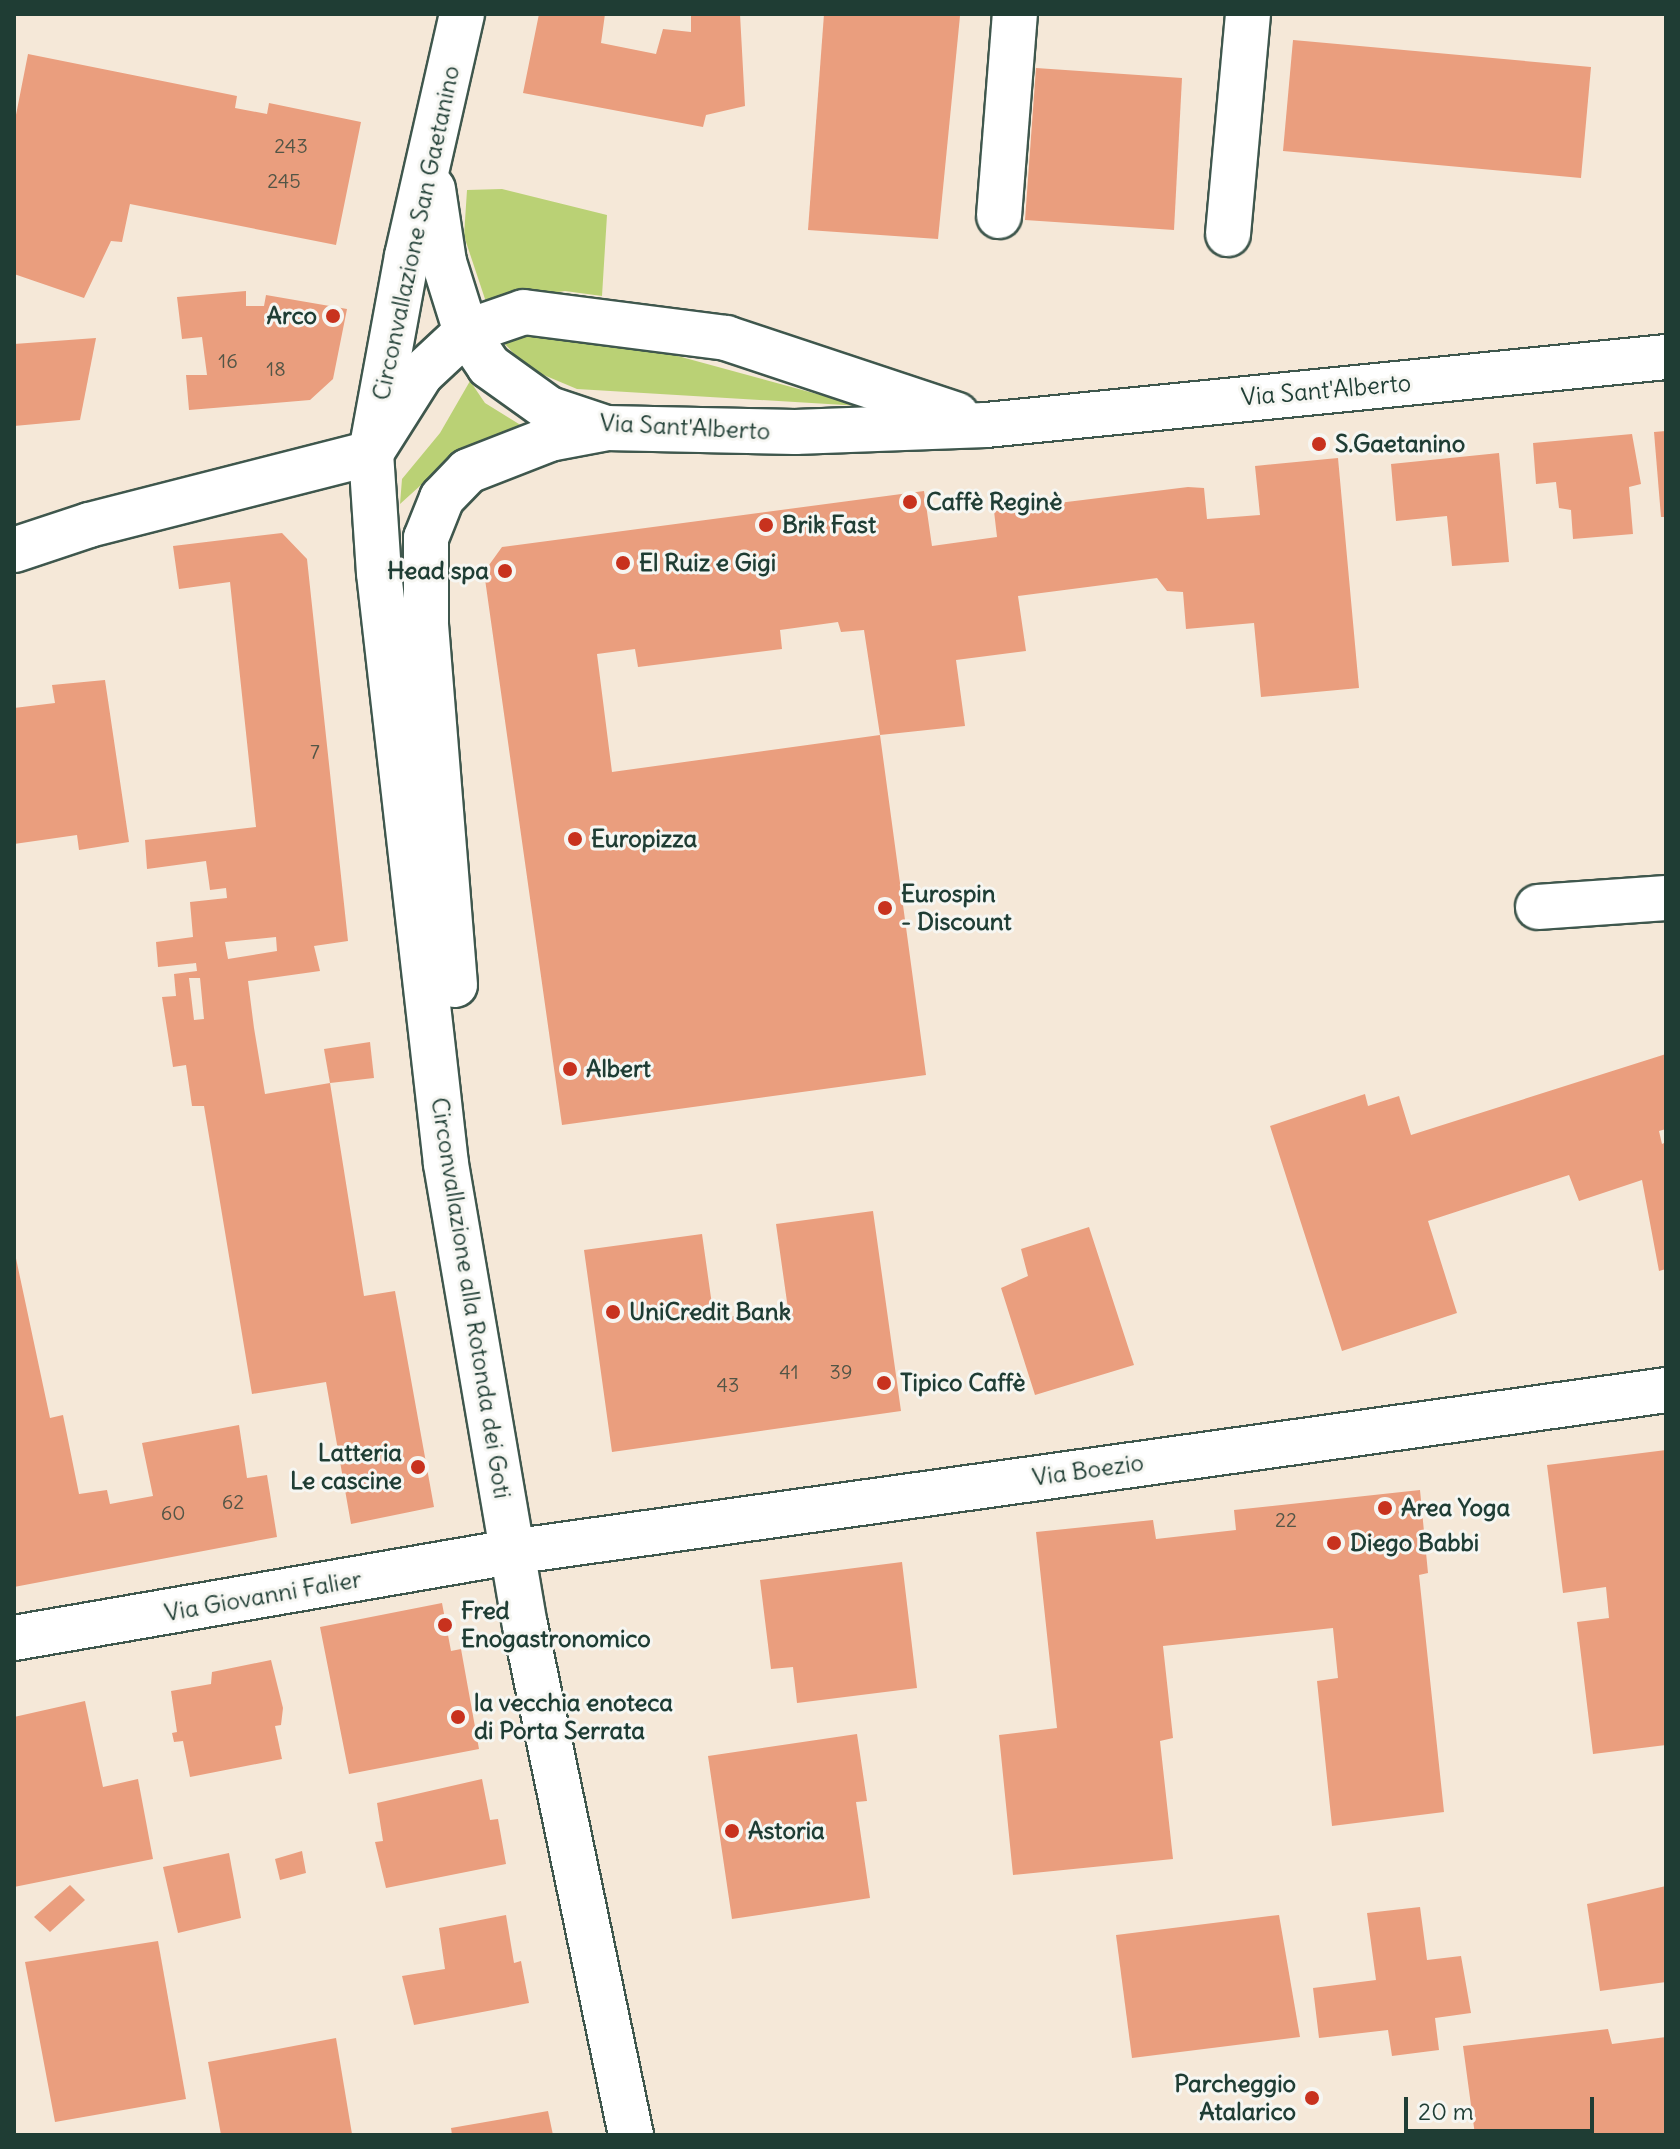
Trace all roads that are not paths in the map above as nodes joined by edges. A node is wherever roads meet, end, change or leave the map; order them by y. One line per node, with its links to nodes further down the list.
1 (462, 14): 4 (street, Circonvallazione San Gaetanino)
2 (1015, 14): 5 (street)
3 (1248, 14): 6 (street)
4 (430, 171): 7 (street, Via Sant'Alberto); 11 (street, Circonvallazione San Gaetanino)
5 (999, 216)
6 (1228, 234)
7 (466, 332): 9 (street, Via Sant'Alberto); 10 (street, Via Sant'Alberto); 11 (street, Via Sant'Alberto)
8 (1666, 357): 9 (street, Via Sant'Alberto)
9 (986, 425): 10 (street, Via Sant'Alberto)
10 (606, 428): 15 (street)
11 (371, 453): 12 (street); 15 (street, Circonvallazione alla Rotonda dei Goti)
12 (14, 550)
13 (1666, 898): 14 (street)
14 (1538, 907)
15 (443, 1129): 17 (street, Circonvallazione alla Rotonda dei Goti)
16 (1666, 1390): 17 (street, Via Boezio)
17 (511, 1552): 18 (street, Via Giovanni Falier); 19 (street, Circonvallazione alla Rotonda dei Goti)
18 (14, 1638)
19 (631, 2135)

